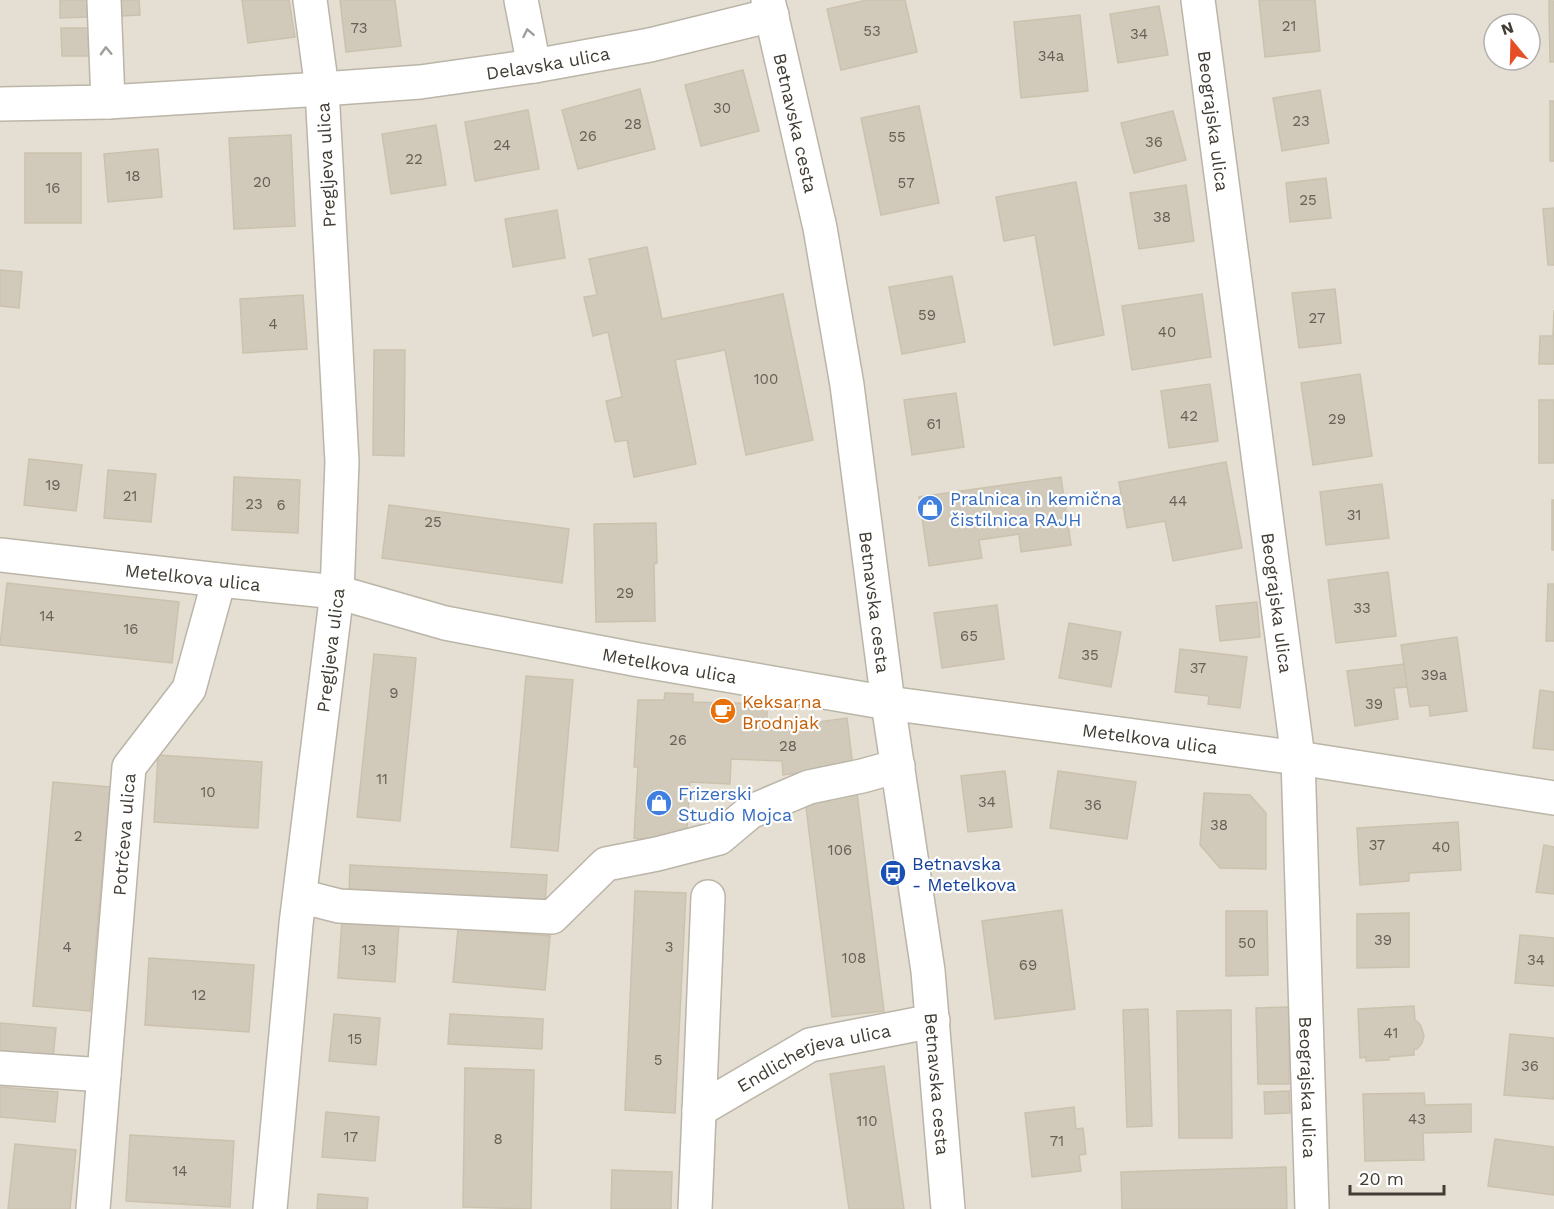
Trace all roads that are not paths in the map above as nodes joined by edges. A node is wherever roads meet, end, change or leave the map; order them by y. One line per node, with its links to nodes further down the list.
1 (104, 0): 8 (street, one-way to 1)
2 (310, 0): 7 (street)
3 (521, 0): 6 (street, one-way to 3)
4 (1198, 0): 14 (street, Beograjska ulica)
5 (770, 7): 6 (street, Delavska ulica); 13 (street, Betnavska cesta)
6 (534, 66): 7 (street, Delavska ulica)
7 (322, 89): 8 (street, Delavska ulica); 12 (street, Pregljeva ulica)
8 (108, 102): 9 (street, Delavska ulica)
9 (0, 104)
10 (0, 555): 11 (street, Metelkova ulica)
11 (219, 580): 12 (street, Metelkova ulica); 21 (street, Potrčeva ulica)
12 (337, 592): 13 (street, Metelkova ulica); 17 (street, Pregljeva ulica)
13 (888, 703): 14 (street, Metelkova ulica); 15 (street, Betnavska cesta)
14 (1298, 758): 16 (street, Metelkova ulica); 27 (street, Beograjska ulica)
15 (898, 766): 17 (street); 19 (street, Betnavska cesta)
16 (1554, 798)
17 (300, 896): 24 (street, Pregljeva ulica)
18 (708, 897): 22 (street)
19 (933, 1022): 22 (street, Endlicherjeva ulica); 26 (street, Betnavska cesta)
20 (0, 1068): 21 (street)
21 (104, 1075): 23 (street, Potrčeva ulica)
22 (699, 1110): 25 (street)
23 (93, 1209)
24 (270, 1209)
25 (694, 1209)
26 (948, 1209)
27 (1312, 1209)

